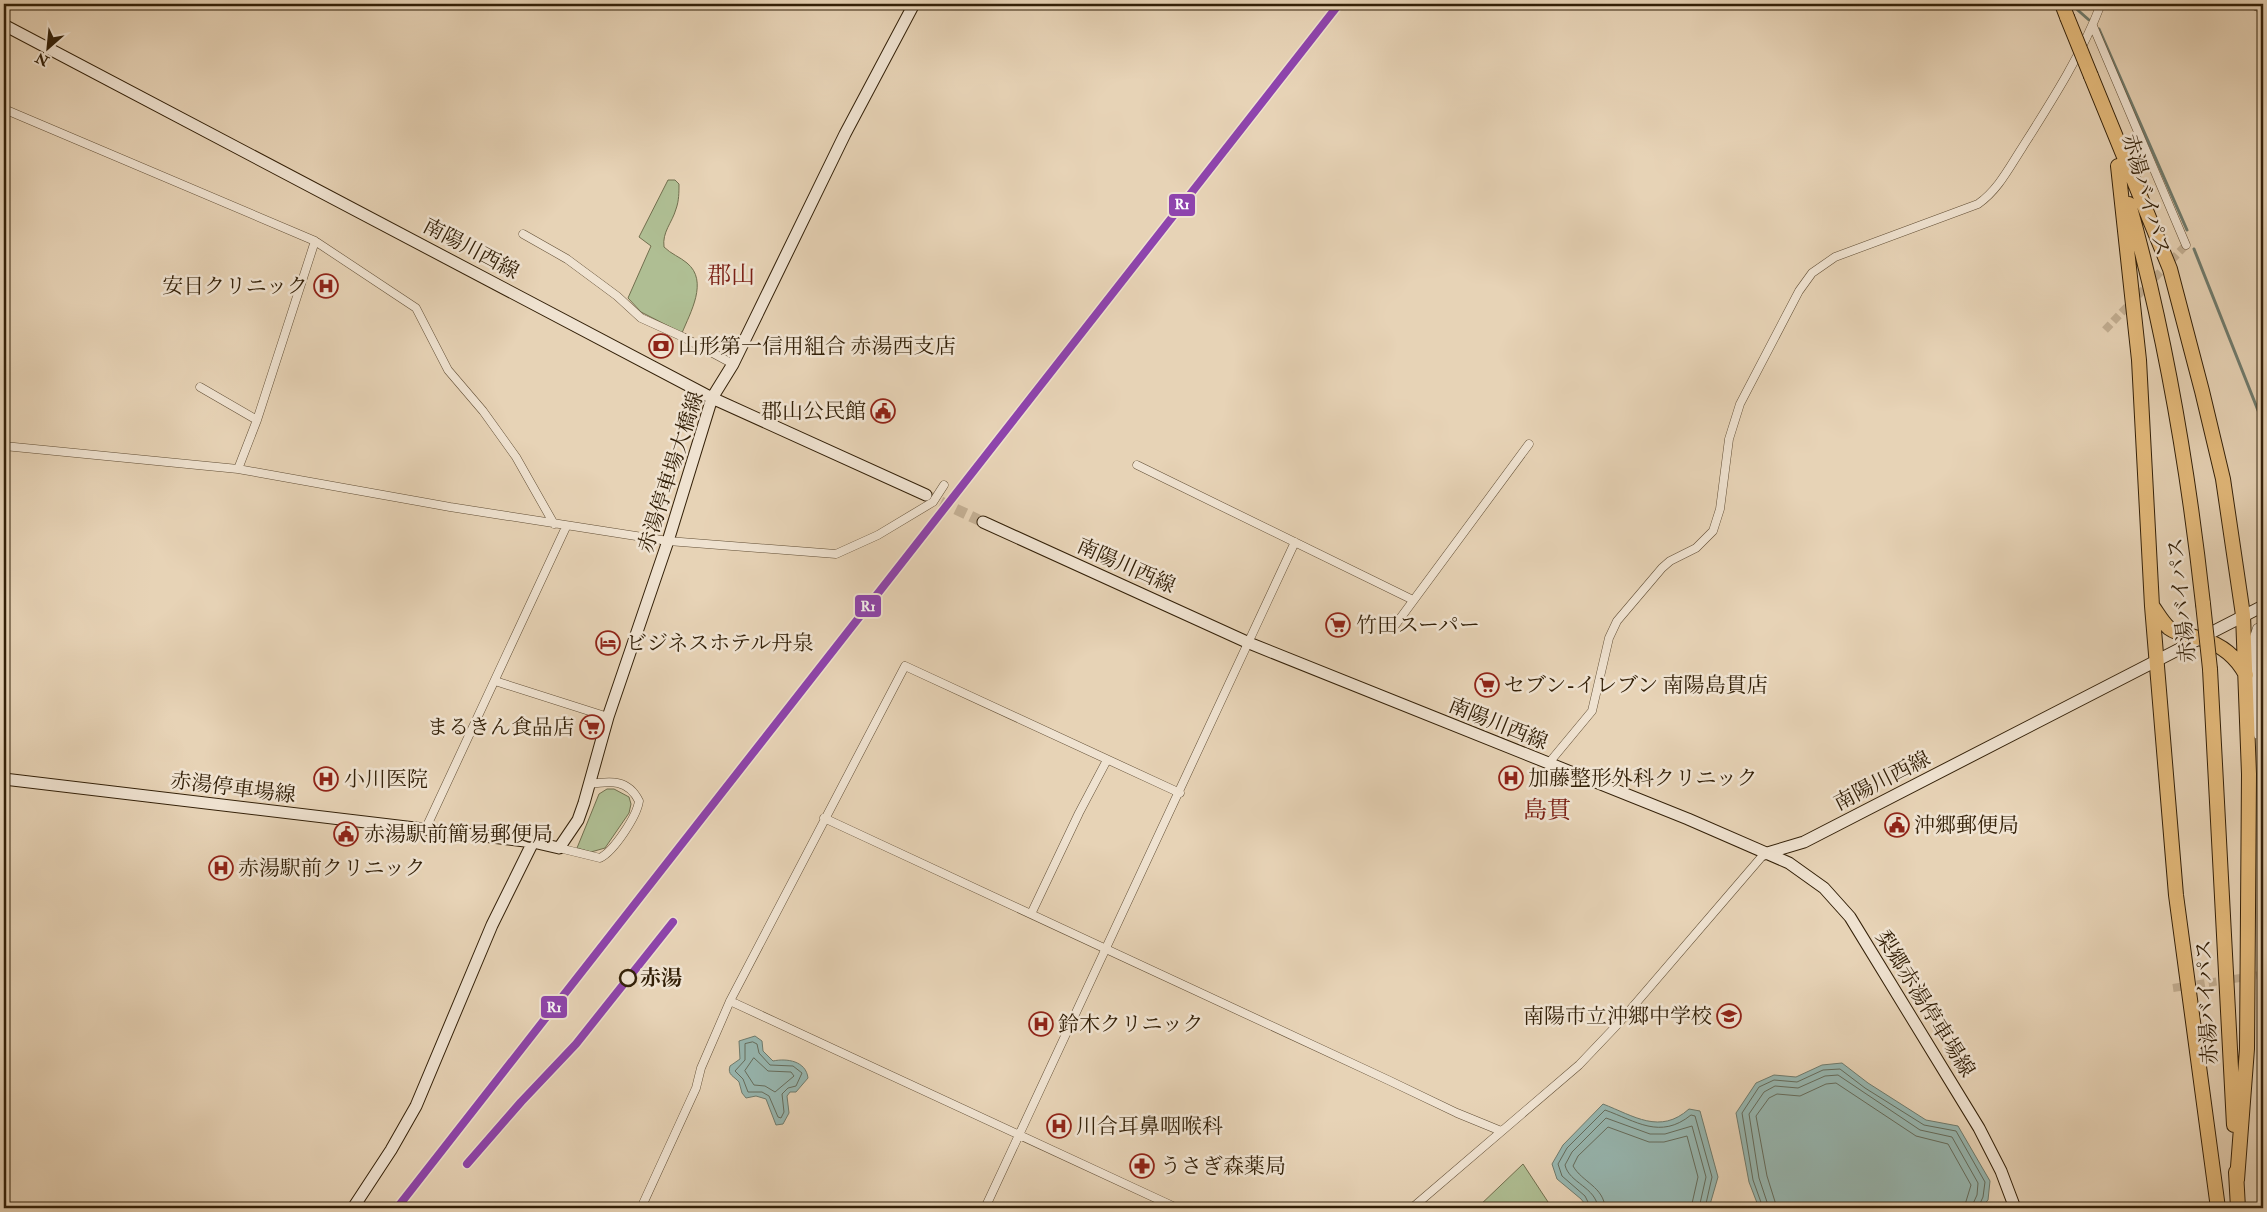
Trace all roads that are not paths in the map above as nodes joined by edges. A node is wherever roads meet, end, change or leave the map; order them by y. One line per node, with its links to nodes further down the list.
1 (914, 4): 14 (main road, 赤湯停車場大橋線)
2 (2062, 4): 8 (highway, 赤湯バイパス, bridge)
3 (2101, 4): 7 (street)
4 (2251, 4): 5 (street)
5 (2263, 9)
6 (4, 25): 16 (main road, 南陽川西線)
7 (2093, 26): 13 (street); 43 (street)
8 (2091, 76): 10 (highway, 赤湯バイパス); 32 (highway)
9 (4, 109): 12 (street)
10 (2118, 166): 30 (highway); 57 (highway, 赤湯バイパス, bridge)
11 (523, 234): 14 (street)
12 (315, 241): 17 (street); 25 (street)
13 (2186, 245)
14 (733, 364): 16 (main road, 赤湯停車場大橋線)
15 (200, 387): 17 (street)
16 (712, 398): 23 (main road, 南陽川西線); 27 (main road, 赤湯停車場大橋線)
17 (257, 420): 21 (street)
18 (1529, 444): 29 (street)
19 (4, 446): 21 (street)
20 (1137, 466): 28 (street)
21 (238, 469): 25 (street)
22 (944, 485): 27 (street)
23 (926, 495)
24 (983, 522): 36 (main road, 南陽川西線)
25 (554, 524): 26 (street)
26 (566, 527): 27 (street); 39 (street)
27 (668, 541): 40 (main road, 赤湯停車場大橋線)
28 (1295, 542): 29 (street); 36 (street)
29 (1413, 600): 33 (street)
30 (2152, 606): 35 (highway); 37 (highway)
31 (2263, 606): 32 (main road, 南陽川西線)
32 (2244, 615): 35 (main road, 南陽川西線); 38 (highway)
33 (1396, 624)
34 (2263, 625): 41 (street)
35 (2201, 638): 37 (main road, 南陽川西線); 38 (highway)
36 (1249, 643): 43 (main road, 南陽川西線); 46 (street)
37 (2156, 661): 51 (main road, 南陽川西線); 64 (highway)
38 (2247, 677): 57 (highway)
39 (495, 681): 40 (street); 48 (street)
40 (608, 717): 45 (main road, 赤湯停車場大橋線)
41 (2258, 735)
42 (1107, 760): 46 (street); 47 (street); 52 (street)
43 (1548, 764): 51 (main road, 南陽川西線)
44 (4, 779): 48 (main road, 赤湯停車場線)
45 (589, 784): 50 (main road, 赤湯停車場大橋線); 50 (street)
46 (1180, 793): 53 (street)
47 (824, 818): 52 (street); 54 (street)
48 (426, 830): 49 (main road, 赤湯停車場線)
49 (532, 842): 50 (main road, 赤湯停車場線); 58 (main road)
50 (559, 848)
51 (1764, 854): 55 (street); 63 (main road, 梨郷赤湯停車場線)
52 (1031, 914): 53 (street)
53 (1105, 949): 55 (street); 56 (street)
54 (730, 1001): 56 (street); 59 (street)
55 (1501, 1131): 62 (street)
56 (1018, 1135): 60 (street); 61 (street)
57 (2237, 1180): 65 (highway, 赤湯バイパス)
58 (353, 1208)
59 (641, 1208)
60 (985, 1208)
61 (1177, 1208)
62 (1412, 1208)
63 (2015, 1208)
64 (2218, 1208)
65 (2238, 1208)

